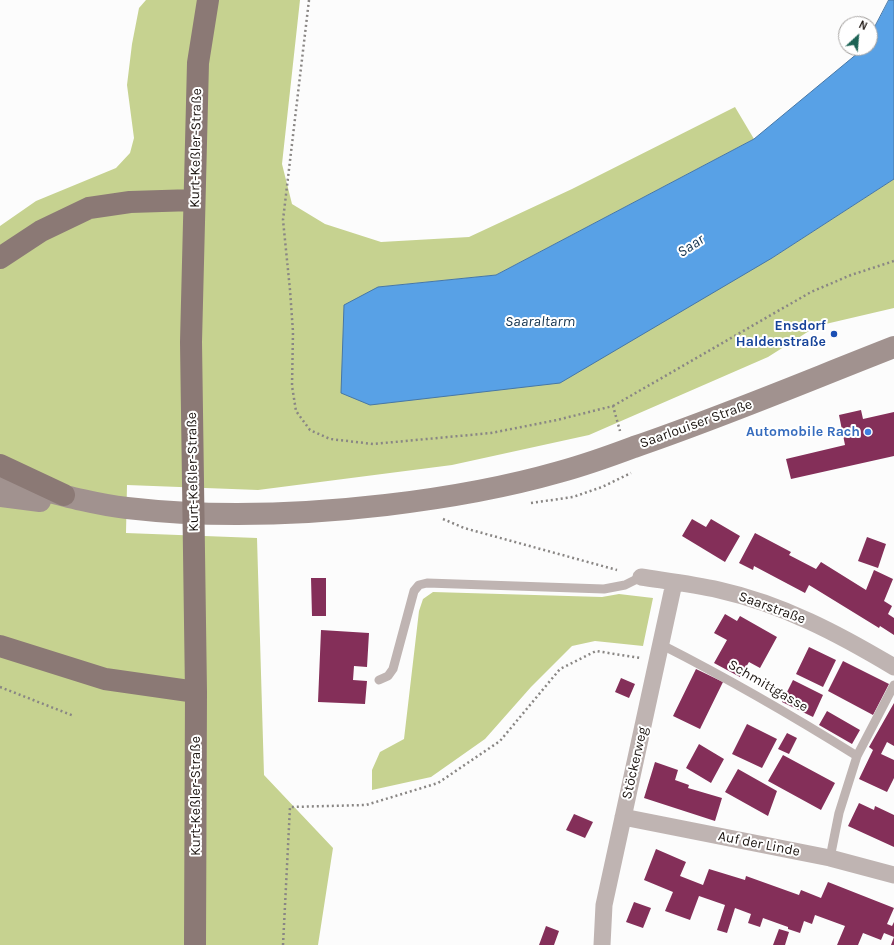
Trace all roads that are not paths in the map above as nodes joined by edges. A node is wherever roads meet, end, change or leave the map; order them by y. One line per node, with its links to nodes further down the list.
1 (208, 0): 2 (main road, Kurt-Keßler-Straße)
2 (194, 200): 3 (main road); 17 (main road, Kurt-Keßler-Straße)
3 (0, 258)
4 (894, 347): 9 (main road, Saarlouiser Straße)
5 (0, 465): 7 (main road)
6 (0, 479): 7 (main road)
7 (64, 495): 9 (main road)
8 (0, 496): 9 (main road)
9 (102, 504)
10 (641, 577): 11 (street, Saarstraße); 15 (lane)
11 (674, 583): 13 (street, Stöckerweg); 14 (street, Saarstraße)
12 (0, 646): 17 (main road)
13 (660, 653): 18 (lane, Schmittgasse); 19 (street, Stöckerweg)
14 (894, 667)
15 (379, 680)
16 (894, 685): 18 (lane)
17 (196, 692): 22 (main road, Kurt-Keßler-Straße)
18 (857, 756): 20 (lane)
19 (623, 817): 20 (street, Auf der Linde); 23 (street, Stöckerweg)
20 (830, 858): 21 (street, Auf der Linde)
21 (894, 875)
22 (195, 945)
23 (602, 945)

